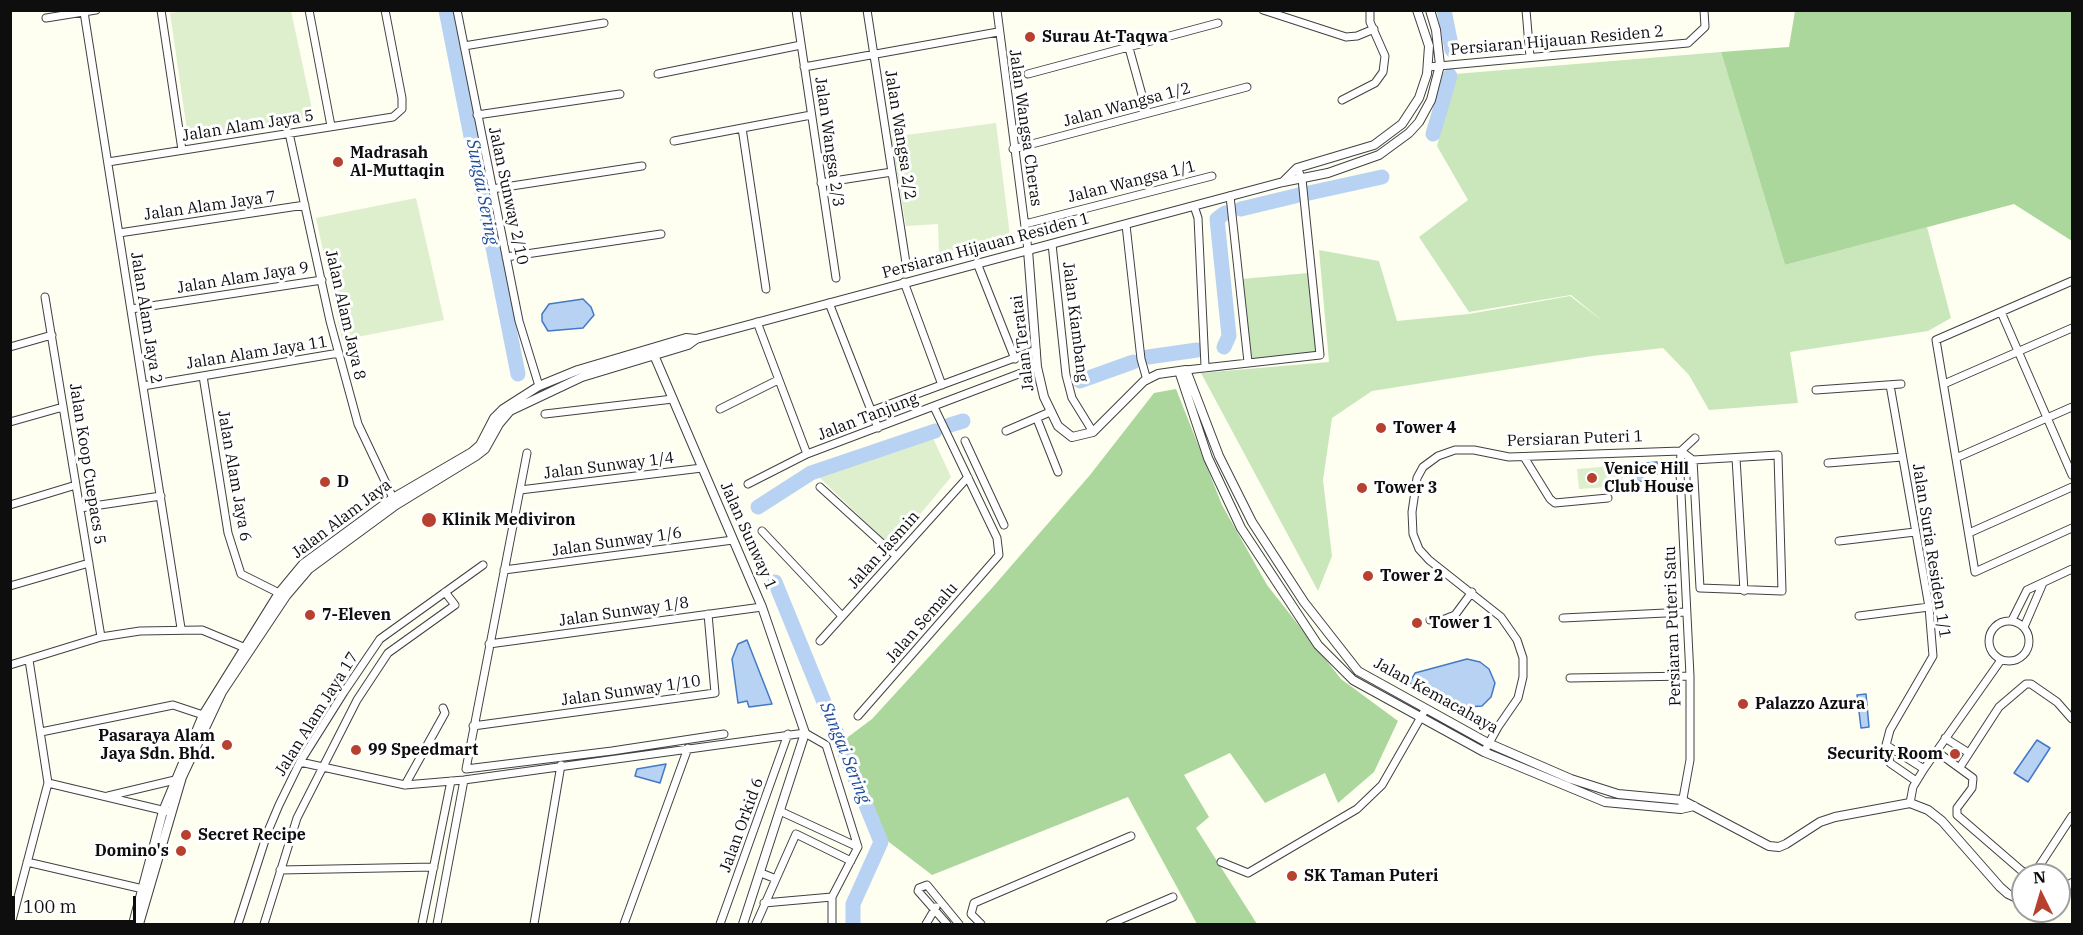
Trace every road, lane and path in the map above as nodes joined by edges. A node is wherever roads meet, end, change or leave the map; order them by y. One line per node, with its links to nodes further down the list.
1 (96, 10): 15 (street)
2 (161, 10): 43 (street)
3 (309, 10): 37 (street)
4 (385, 10): 37 (street, Jalan Alam Jaya 5)
5 (457, 10): 22 (street, Jalan Sunway 2/10)
6 (796, 10): 21 (street, Jalan Wangsa 2/3)
7 (867, 10): 24 (street, Jalan Wangsa 2/2)
8 (997, 10): 20 (street, Jalan Wangsa Cheras)
9 (1263, 10): 19 (street)
10 (1370, 10): 19 (street)
11 (1417, 10): 28 (street)
12 (1430, 10): 26 (street, Persiaran Hijauan Residen 1)
13 (1526, 10): 25 (street)
14 (1704, 10): 25 (street, Persiaran Hijauan Residen 2)
15 (84, 12): 16 (street); 45 (street, Jalan Alam Jaya 2)
16 (46, 18)
17 (604, 23): 22 (street)
18 (1218, 23): 23 (street)
19 (1374, 29): 33 (street)
20 (998, 32): 24 (street); 42 (street, Jalan Wangsa Cheras)
21 (801, 45): 27 (street, Jalan Wangsa 2/3); 29 (street)
22 (464, 46): 35 (street, Jalan Sunway 2/10)
23 (1129, 48): 30 (street); 34 (street)
24 (874, 54): 27 (street); 48 (street, Jalan Wangsa 2/2)
25 (1530, 57): 26 (street, Persiaran Hijauan Residen 2)
26 (1440, 65): 28 (street, Persiaran Hijauan Residen 2); 44 (street, Persiaran Hijauan Residen 1)
27 (804, 67): 36 (street, Jalan Wangsa 2/3)
28 (1428, 67): 41 (street)
29 (658, 74)
30 (1028, 74)
31 (1247, 87): 34 (street, Jalan Wangsa 1/2)
32 (620, 94): 35 (street)
33 (1342, 100)
34 (1147, 113): 42 (street, Jalan Wangsa 1/2)
35 (477, 115): 53 (street, Jalan Sunway 2/10)
36 (811, 116): 38 (street); 52 (street, Jalan Wangsa 2/3)
37 (330, 126): 39 (street, Jalan Alam Jaya 5)
38 (742, 128): 40 (street); 70 (street)
39 (289, 133): 43 (street, Jalan Alam Jaya 5); 55 (street, Jalan Alam Jaya 8)
40 (674, 141)
41 (1374, 145): 44 (street); 47 (street)
42 (1013, 149): 57 (street, Jalan Wangsa Cheras)
43 (182, 150): 45 (street, Jalan Alam Jaya 5)
44 (1379, 155): 50 (street, Persiaran Hijauan Residen 1)
45 (108, 162): 59 (street, Jalan Alam Jaya 2)
46 (642, 166): 53 (street)
47 (1297, 168): 50 (street); 51 (street)
48 (892, 172): 52 (street); 64 (street, Jalan Wangsa 2/2)
49 (1212, 176): 57 (street, Jalan Wangsa 1/1)
50 (1302, 179): 51 (street, Persiaran Hijauan Residen 1); 87 (street)
51 (1283, 182): 54 (street, Persiaran Hijauan Residen 1)
52 (822, 183): 66 (street, Jalan Wangsa 2/3)
53 (492, 189): 63 (street, Jalan Sunway 2/10)
54 (1230, 196): 56 (street, Persiaran Hijauan Residen 1); 87 (street)
55 (305, 205): 59 (street, Jalan Alam Jaya 7); 67 (street, Jalan Alam Jaya 8)
56 (1194, 206): 58 (street, Persiaran Hijauan Residen 1); 89 (street)
57 (1025, 224): 62 (street, Jalan Wangsa Cheras)
58 (1126, 225): 61 (street, Persiaran Hijauan Residen 1); 94 (street)
59 (119, 232): 73 (street, Jalan Alam Jaya 2)
60 (661, 234): 63 (street)
61 (1052, 244): 62 (street, Persiaran Hijauan Residen 1); 117 (street, Jalan Kiambang)
62 (1028, 250): 65 (street, Persiaran Hijauan Residen 1); 81 (street, Jalan Teratai)
63 (506, 257): 101 (street, Jalan Sunway 2/10)
64 (906, 263)
65 (977, 263): 69 (street, Persiaran Hijauan Residen 1); 86 (street)
66 (836, 278)
67 (322, 280): 73 (street, Jalan Alam Jaya 9); 83 (street, Jalan Alam Jaya 8)
68 (2073, 281): 74 (street)
69 (904, 282): 72 (street, Persiaran Hijauan Residen 1); 98 (street)
70 (766, 289)
71 (45, 297): 77 (street, Jalan Koop Cuepacs 5)
72 (829, 303): 75 (street, Persiaran Hijauan Residen 1); 109 (street)
73 (131, 309): 100 (street, Jalan Alam Jaya 2)
74 (2001, 312): 82 (street); 97 (street)
75 (757, 322): 79 (street, Persiaran Hijauan Residen 1); 93 (street, Jalan Tanjung)
76 (2073, 328): 82 (street)
77 (51, 335): 78 (street); 104 (street, Jalan Koop Cuepacs 5)
78 (10, 347)
79 (663, 348): 80 (street, Persiaran Hijauan Residen 1); 84 (street, Persiaran Hijauan Residen 1); 88 (street)
80 (644, 350): 84 (street); 101 (street, Jalan Alam Jaya)
81 (1036, 350): 86 (street); 90 (street, Jalan Teratai)
82 (2019, 351): 97 (street); 112 (street)
83 (339, 353): 92 (street, Jalan Alam Jaya 11); 139 (street, Jalan Alam Jaya 8)
84 (654, 355): 85 (street); 88 (street, Jalan Sunway 1)
85 (640, 359): 88 (street); 95 (street, Jalan Alam Jaya)
86 (1015, 359): 98 (street)
87 (1248, 362): 89 (street)
88 (659, 366): 103 (street, Jalan Sunway 1)
89 (1205, 366): 91 (street)
90 (1038, 368): 105 (street, Jalan Tanjung); 110 (street, Jalan Teratai)
91 (1182, 371): 94 (street); 182 (street, Jalan Kemacahaya); 185 (street, Jalan Kemacahaya)
92 (203, 375): 100 (street, Jalan Alam Jaya 11); 160 (street, Jalan Alam Jaya 6)
93 (778, 380): 107 (street); 122 (street, Jalan Tanjung)
94 (1147, 380): 117 (street)
95 (567, 382): 101 (street); 108 (street, Jalan Alam Jaya)
96 (1901, 384): 99 (street)
97 (1944, 384): 126 (street)
98 (942, 385): 109 (street)
99 (1890, 385): 102 (street); 124 (street, Jalan Suria Residen 1/1)
100 (143, 386): 138 (street, Jalan Alam Jaya 2)
101 (539, 386): 108 (street); 139 (street, Jalan Alam Jaya)
102 (1816, 390)
103 (673, 399): 111 (street); 129 (street, Jalan Sunway 1)
104 (63, 407): 114 (street); 134 (street, Jalan Koop Cuepacs 5)
105 (934, 407): 115 (street, Jalan Tanjung); 132 (street)
106 (2073, 407): 112 (street)
107 (720, 409)
108 (510, 411): 213 (street, Jalan Alam Jaya)
109 (871, 411): 115 (street)
110 (1050, 412): 113 (street); 117 (street, Jalan Teratai)
111 (545, 414)
112 (2048, 418): 126 (street); 131 (street)
113 (1037, 419): 116 (street); 130 (street)
114 (10, 422)
115 (878, 428): 122 (street, Jalan Tanjung)
116 (1006, 431)
117 (1093, 432)
118 (1695, 438): 120 (street)
119 (965, 441): 143 (street)
120 (1681, 450): 123 (street, Persiaran Puteri 1); 127 (street); 163 (street, Persiaran Puteri Satu)
121 (527, 453): 137 (street)
122 (807, 454): 133 (street)
123 (1524, 457): 140 (street); 159 (street, Persiaran Puteri 1)
124 (1902, 457): 128 (street); 146 (street, Jalan Suria Residen 1/1)
125 (1736, 458): 127 (street); 157 (street); 157 (street)
126 (1956, 458): 147 (street)
127 (1693, 460): 157 (street)
128 (1828, 463)
129 (702, 468): 137 (street, Jalan Sunway 1/4); 148 (street, Jalan Sunway 1)
130 (1058, 472)
131 (2073, 474)
132 (968, 477): 150 (street, Jalan Jasmin); 184 (street, Jalan Semalu)
133 (748, 484)
134 (76, 485): 141 (street); 142 (street, Jalan Koop Cuepacs 5)
135 (820, 487): 150 (street)
136 (2073, 487): 147 (street)
137 (520, 490): 154 (street)
138 (161, 496): 142 (street); 171 (street, Jalan Alam Jaya 2)
139 (393, 498): 160 (street, Jalan Alam Jaya)
140 (1608, 498)
141 (10, 505)
142 (80, 508): 151 (street, Jalan Koop Cuepacs 5)
143 (1004, 525)
144 (2073, 528): 147 (street)
145 (762, 531): 165 (street)
146 (1915, 532): 149 (street); 162 (street, Jalan Suria Residen 1/1)
147 (1969, 532)
148 (733, 540): 154 (street, Jalan Sunway 1/6); 161 (street, Jalan Sunway 1)
149 (1839, 541)
150 (896, 556): 165 (street, Jalan Jasmin)
151 (89, 563): 156 (street); 172 (street, Jalan Koop Cuepacs 5)
152 (483, 565): 158 (street, Jalan Alam Jaya 17)
153 (2073, 569): 155 (street)
154 (504, 570): 174 (street)
155 (2043, 583): 168 (street); 170 (street)
156 (10, 586)
157 (1744, 591)
158 (445, 592): 199 (street, Jalan Alam Jaya 17); 202 (street)
159 (1472, 592): 169 (street); 193 (street, Persiaran Puteri 1)
160 (279, 593): 175 (street, Jalan Alam Jaya)
161 (762, 607): 164 (street, Jalan Sunway 1/8); 189 (street, Jalan Sunway 1)
162 (1929, 607): 166 (street); 194 (street, Jalan Suria Residen 1/1)
163 (1686, 612): 167 (street); 179 (street, Persiaran Puteri Satu)
164 (708, 614): 174 (street, Jalan Sunway 1/8); 187 (street, Jalan Sunway 1/10)
165 (842, 616): 173 (street, Jalan Jasmin)
166 (1859, 616)
167 (1563, 618)
168 (2012, 620): 170 (street); 177 (street)
169 (1430, 621)
170 (2024, 627): 177 (street)
171 (182, 628): 172 (street); 175 (street)
172 (101, 637): 176 (street)
173 (820, 641)
174 (489, 644): 187 (street)
175 (243, 647): 183 (street, Jalan Alam Jaya)
176 (29, 660): 178 (street); 188 (street)
177 (2001, 660): 192 (street)
178 (10, 665)
179 (1690, 676): 180 (street); 212 (street, Persiaran Puteri Satu)
180 (1570, 678)
181 (443, 708): 209 (street)
182 (1425, 710): 185 (street); 193 (street, Jalan Kemacahaya)
183 (202, 715): 188 (street); 204 (street, Jalan Alam Jaya)
184 (858, 716)
185 (1420, 719): 197 (street, Jalan Kemacahaya); 220 (street)
186 (2073, 719): 198 (street)
187 (473, 726): 190 (street)
188 (41, 732): 208 (street)
189 (805, 733): 191 (street); 214 (street); 217 (street)
190 (724, 734)
191 (788, 735): 195 (street); 241 (street, Jalan Orkid 6)
192 (1945, 738): 196 (street); 198 (street)
193 (1488, 743): 197 (street, Persiaran Puteri 1); 212 (street, Jalan Kemacahaya)
194 (1886, 745): 203 (street); 207 (street)
195 (688, 748): 200 (street); 240 (street)
196 (1936, 751): 201 (street); 203 (street)
197 (1484, 752): 212 (street, Jalan Kemacahaya)
198 (1969, 753): 201 (street)
199 (300, 762): 202 (street); 235 (street, Jalan Alam Jaya 17)
200 (561, 765): 205 (street); 239 (street)
201 (1960, 767): 215 (street)
202 (323, 768): 209 (street); 222 (street)
203 (1924, 769): 207 (street)
204 (175, 780): 210 (street); 213 (street, Jalan Alam Jaya)
205 (464, 780): 206 (street); 238 (street)
206 (451, 781): 209 (street); 221 (street)
207 (1916, 781): 211 (street)
208 (48, 783): 210 (street); 219 (street)
209 (405, 786)
210 (105, 797): 213 (street)
211 (1910, 803): 212 (street, Jalan Kemacahaya); 226 (street)
212 (1682, 804)
213 (166, 811): 225 (street, Jalan Alam Jaya); 234 (street, Jalan Alam Jaya)
214 (782, 812): 217 (street); 223 (street)
215 (2073, 816)
216 (1131, 836): 248 (street)
217 (858, 847): 218 (street)
218 (851, 861): 224 (street); 227 (street)
219 (27, 862): 225 (street); 232 (street)
220 (1221, 862)
221 (434, 867): 222 (street); 237 (street)
222 (280, 870): 236 (street)
223 (761, 873): 224 (street); 242 (street)
224 (776, 879): 229 (street)
225 (143, 889): 233 (street, Jalan Alam Jaya)
226 (2011, 895)
227 (832, 897): 229 (street); 244 (street)
228 (1173, 897): 249 (street)
229 (764, 903): 243 (street)
230 (940, 903): 231 (street); 231 (street); 247 (street)
231 (933, 910): 245 (street); 246 (street)
232 (11, 924)
233 (134, 924)
234 (139, 924)
235 (238, 924)
236 (264, 924)
237 (422, 924)
238 (437, 924)
239 (534, 924)
240 (624, 924)
241 (720, 924)
242 (743, 924)
243 (756, 924)
244 (832, 924)
245 (926, 924)
246 (947, 924)
247 (959, 924)
248 (981, 924)
249 (1110, 924)

